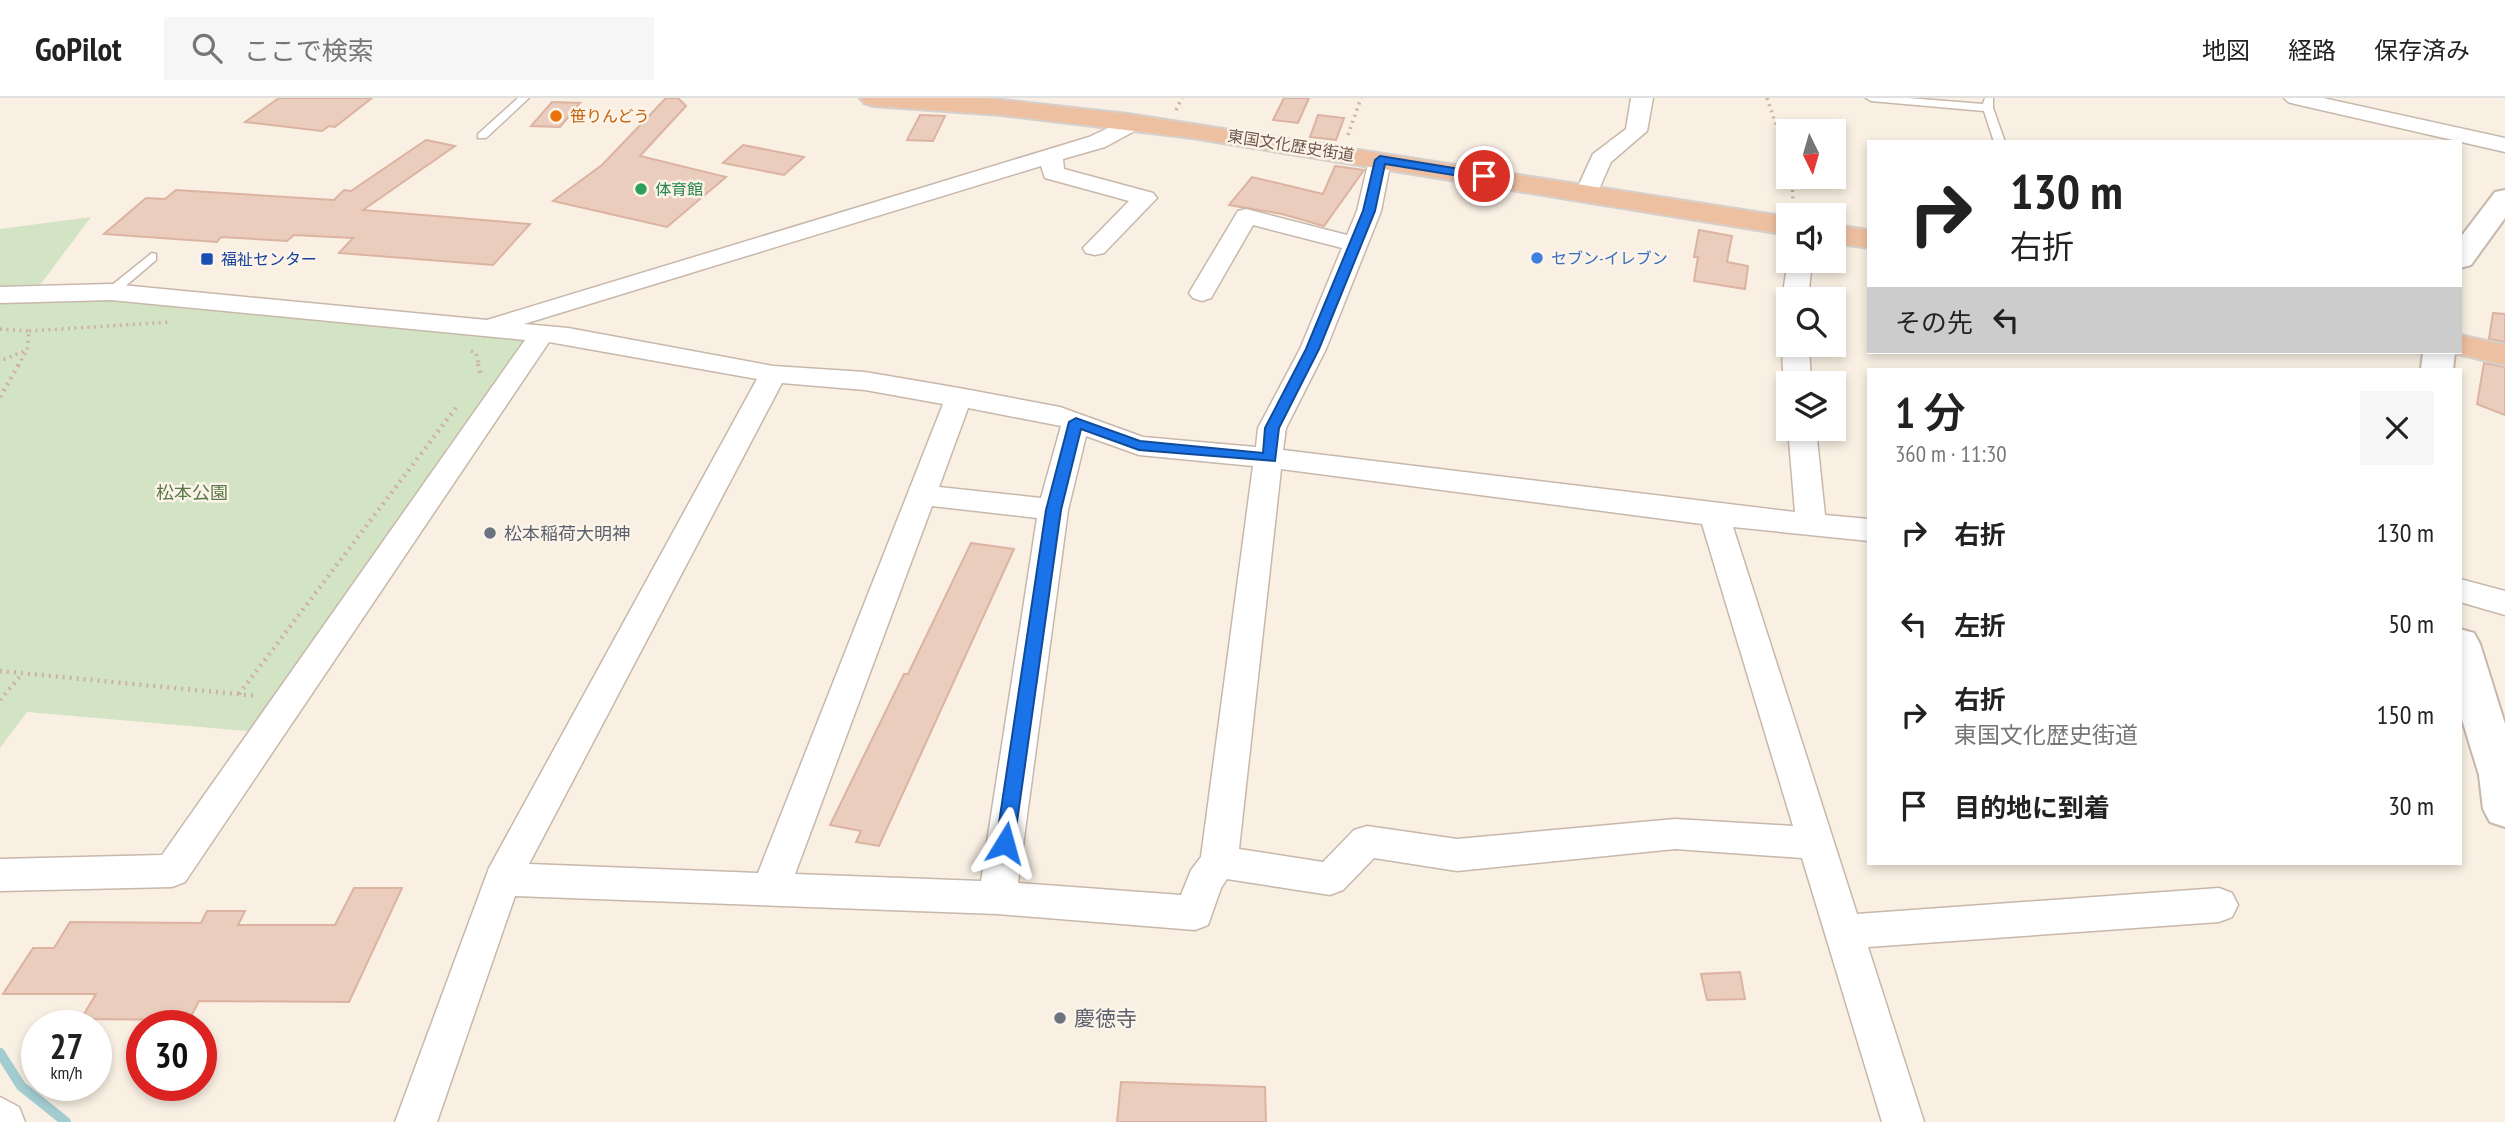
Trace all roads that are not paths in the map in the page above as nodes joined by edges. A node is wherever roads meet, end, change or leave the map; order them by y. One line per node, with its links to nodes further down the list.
1 (524, 98): 9 (lane)
2 (873, 98): 6 (highway, 東国文化歴史街道)
3 (1642, 98): 14 (street)
4 (1871, 98): 7 (lane)
5 (2295, 98): 11 (street)
6 (998, 102): 8 (highway, 東国文化歴史街道)
7 (1989, 103): 10 (lane)
8 (1134, 122): 12 (street); 13 (highway, 東国文化歴史街道)
9 (482, 136)
10 (1999, 140)
11 (2505, 145)
12 (1052, 155): 20 (street); 26 (street)
13 (1380, 160): 14 (highway, 東国文化歴史街道); 19 (street)
14 (1587, 193): 16 (highway, 東国文化歴史街道)
15 (2503, 204): 21 (street)
16 (1776, 224)
17 (1846, 235): 18 (highway)
18 (1867, 239)
19 (1355, 244): 24 (street); 34 (street)
20 (1095, 248)
21 (2462, 256)
22 (152, 257): 23 (lane)
23 (111, 292): 25 (street); 26 (street)
24 (1202, 293)
25 (0, 295)
26 (482, 328): 27 (street)
27 (542, 334): 30 (street); 46 (street)
28 (2462, 345): 29 (highway)
29 (2505, 355)
30 (773, 374): 31 (street); 47 (street)
31 (960, 397): 32 (street); 35 (street)
32 (1076, 422): 34 (street); 36 (street)
33 (1803, 441): 38 (street)
34 (1269, 458): 37 (street); 45 (street)
35 (922, 495): 36 (street); 48 (street)
36 (1053, 510): 49 (street)
37 (1714, 515): 38 (street); 44 (street)
38 (1811, 523): 39 (street)
39 (1867, 530)
40 (2462, 591): 41 (street)
41 (2505, 603)
42 (2462, 651): 43 (street)
43 (2505, 808)
44 (1817, 843): 45 (street); 51 (street)
45 (1219, 862): 49 (street)
46 (0, 875)
47 (502, 879): 48 (street); 54 (street)
48 (771, 888): 49 (street)
49 (996, 898)
50 (2219, 905): 51 (street)
51 (1844, 932): 55 (street)
52 (0, 1118): 53 (street)
53 (4, 1122)
54 (416, 1122)
55 (1903, 1122)

